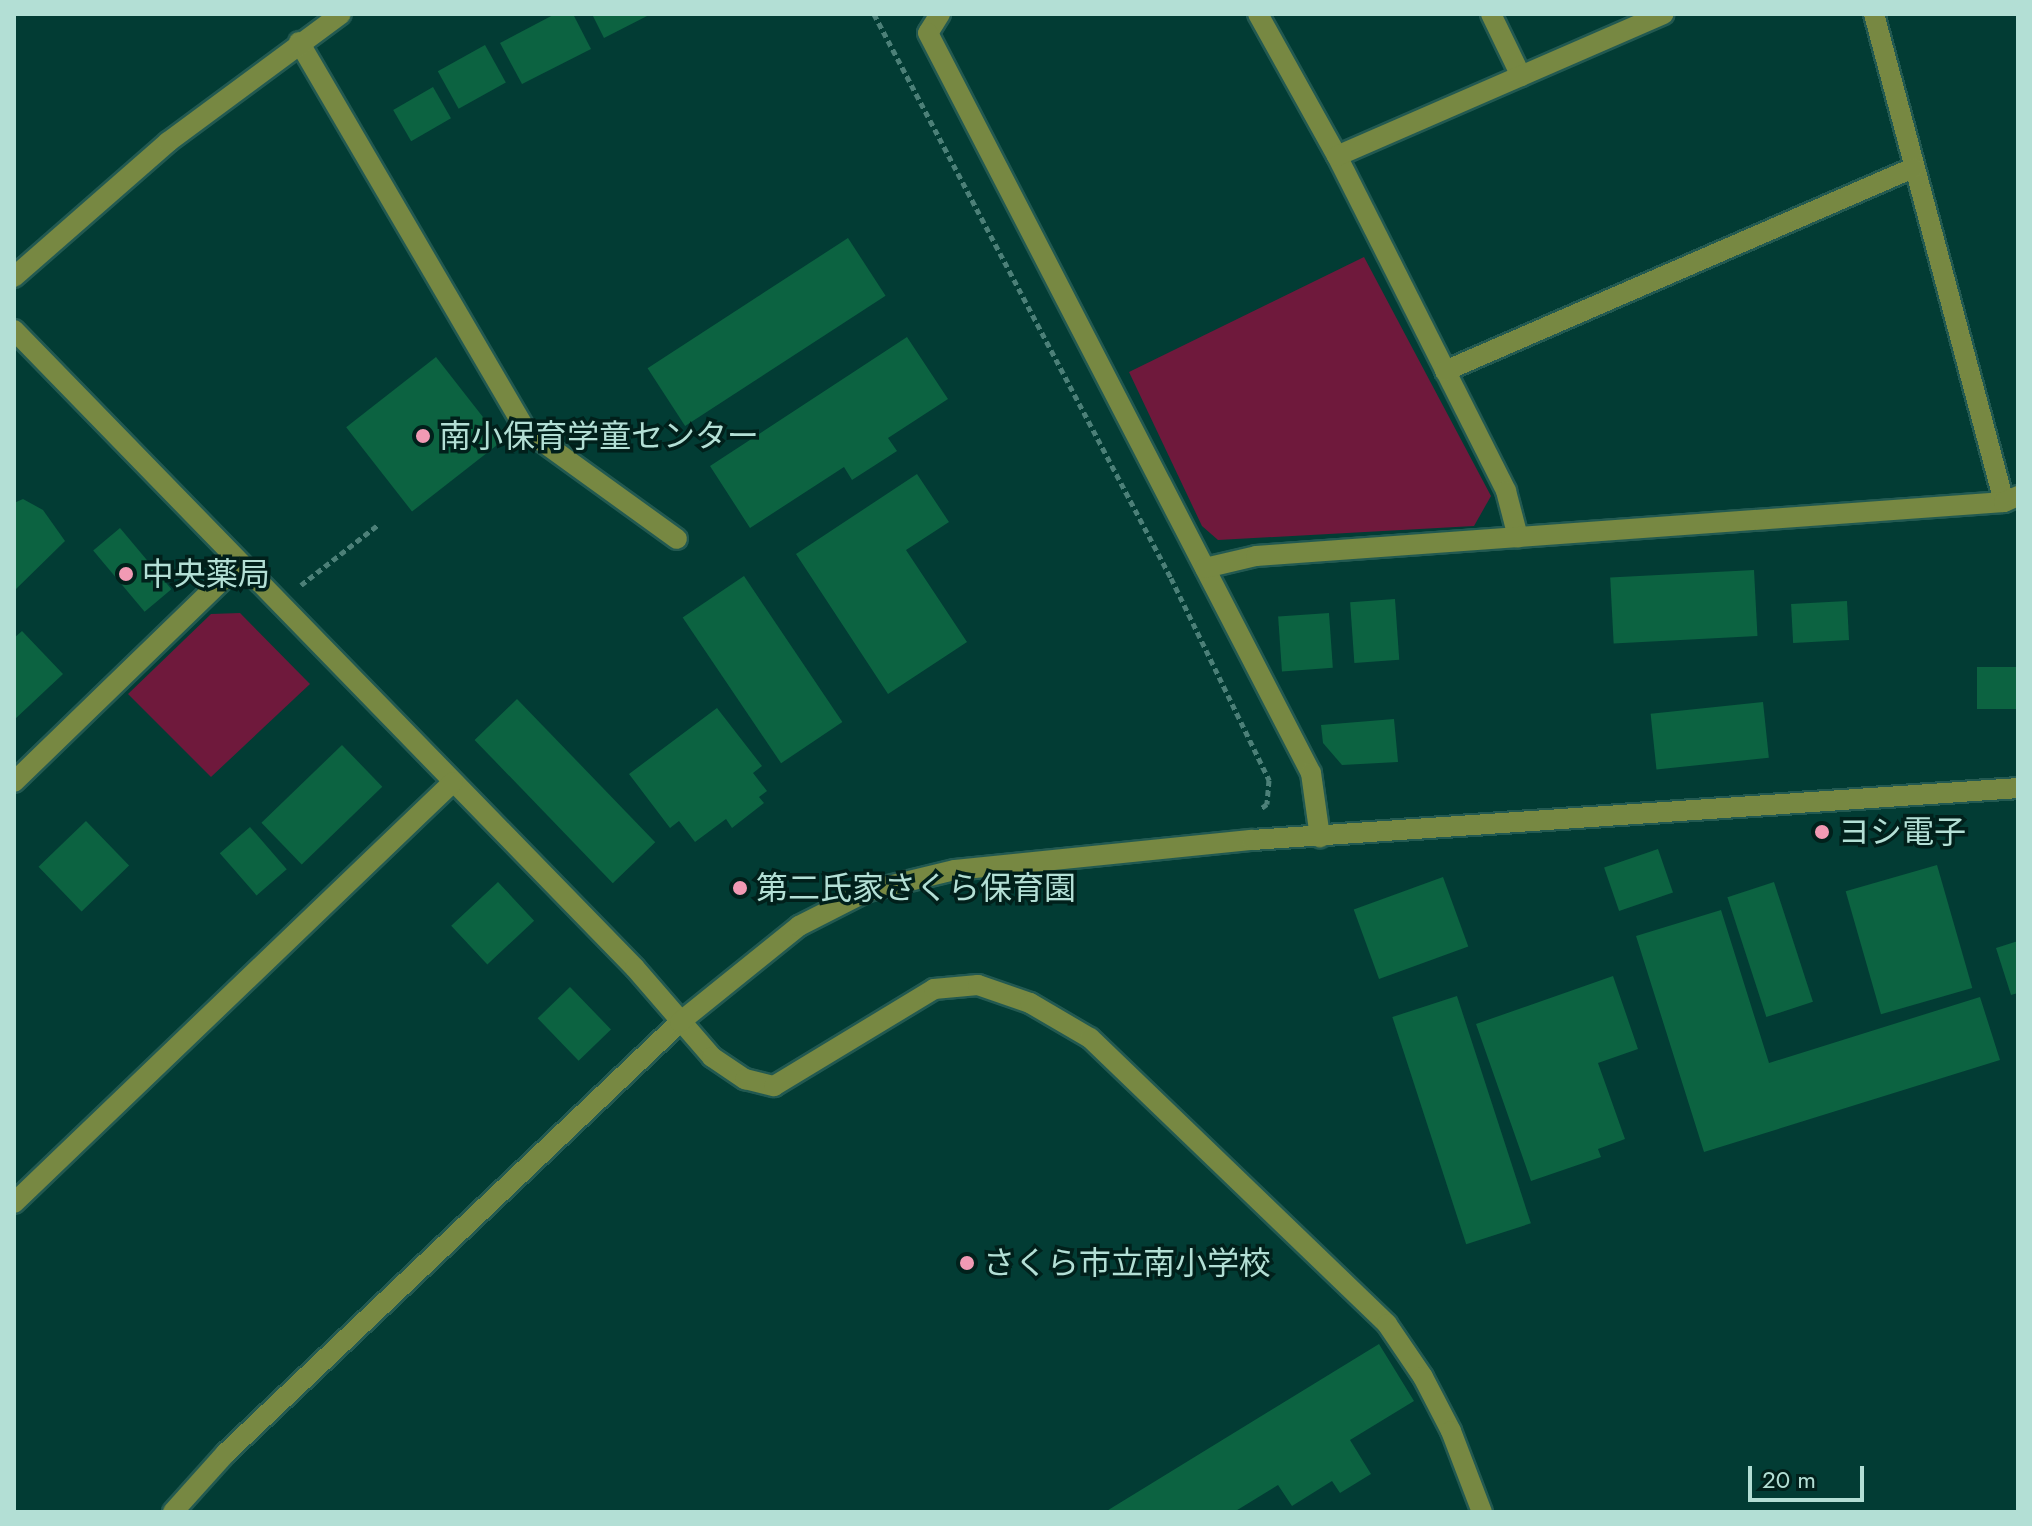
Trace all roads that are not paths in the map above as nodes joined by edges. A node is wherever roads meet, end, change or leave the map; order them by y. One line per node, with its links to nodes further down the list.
1 (341, 14): 7 (street)
2 (940, 14): 18 (street)
3 (1258, 14): 9 (street)
4 (1491, 14): 8 (street)
5 (1663, 14): 8 (street)
6 (1874, 14): 10 (street)
7 (299, 42): 11 (street); 16 (street)
8 (1521, 76): 9 (street)
9 (1337, 156): 13 (street)
10 (1913, 168): 13 (street); 14 (street)
11 (14, 277)
12 (14, 330): 17 (street)
13 (1445, 371): 15 (street)
14 (2011, 499): 15 (street)
15 (1518, 537): 18 (street)
16 (677, 539)
17 (240, 563): 19 (street); 20 (street)
18 (1205, 568): 22 (street)
19 (14, 782)
20 (453, 782): 23 (street); 24 (street)
21 (2018, 788): 22 (street)
22 (1320, 837): 23 (street)
23 (680, 1022): 25 (street); 26 (street)
24 (14, 1203)
25 (173, 1512)
26 (1482, 1512)

